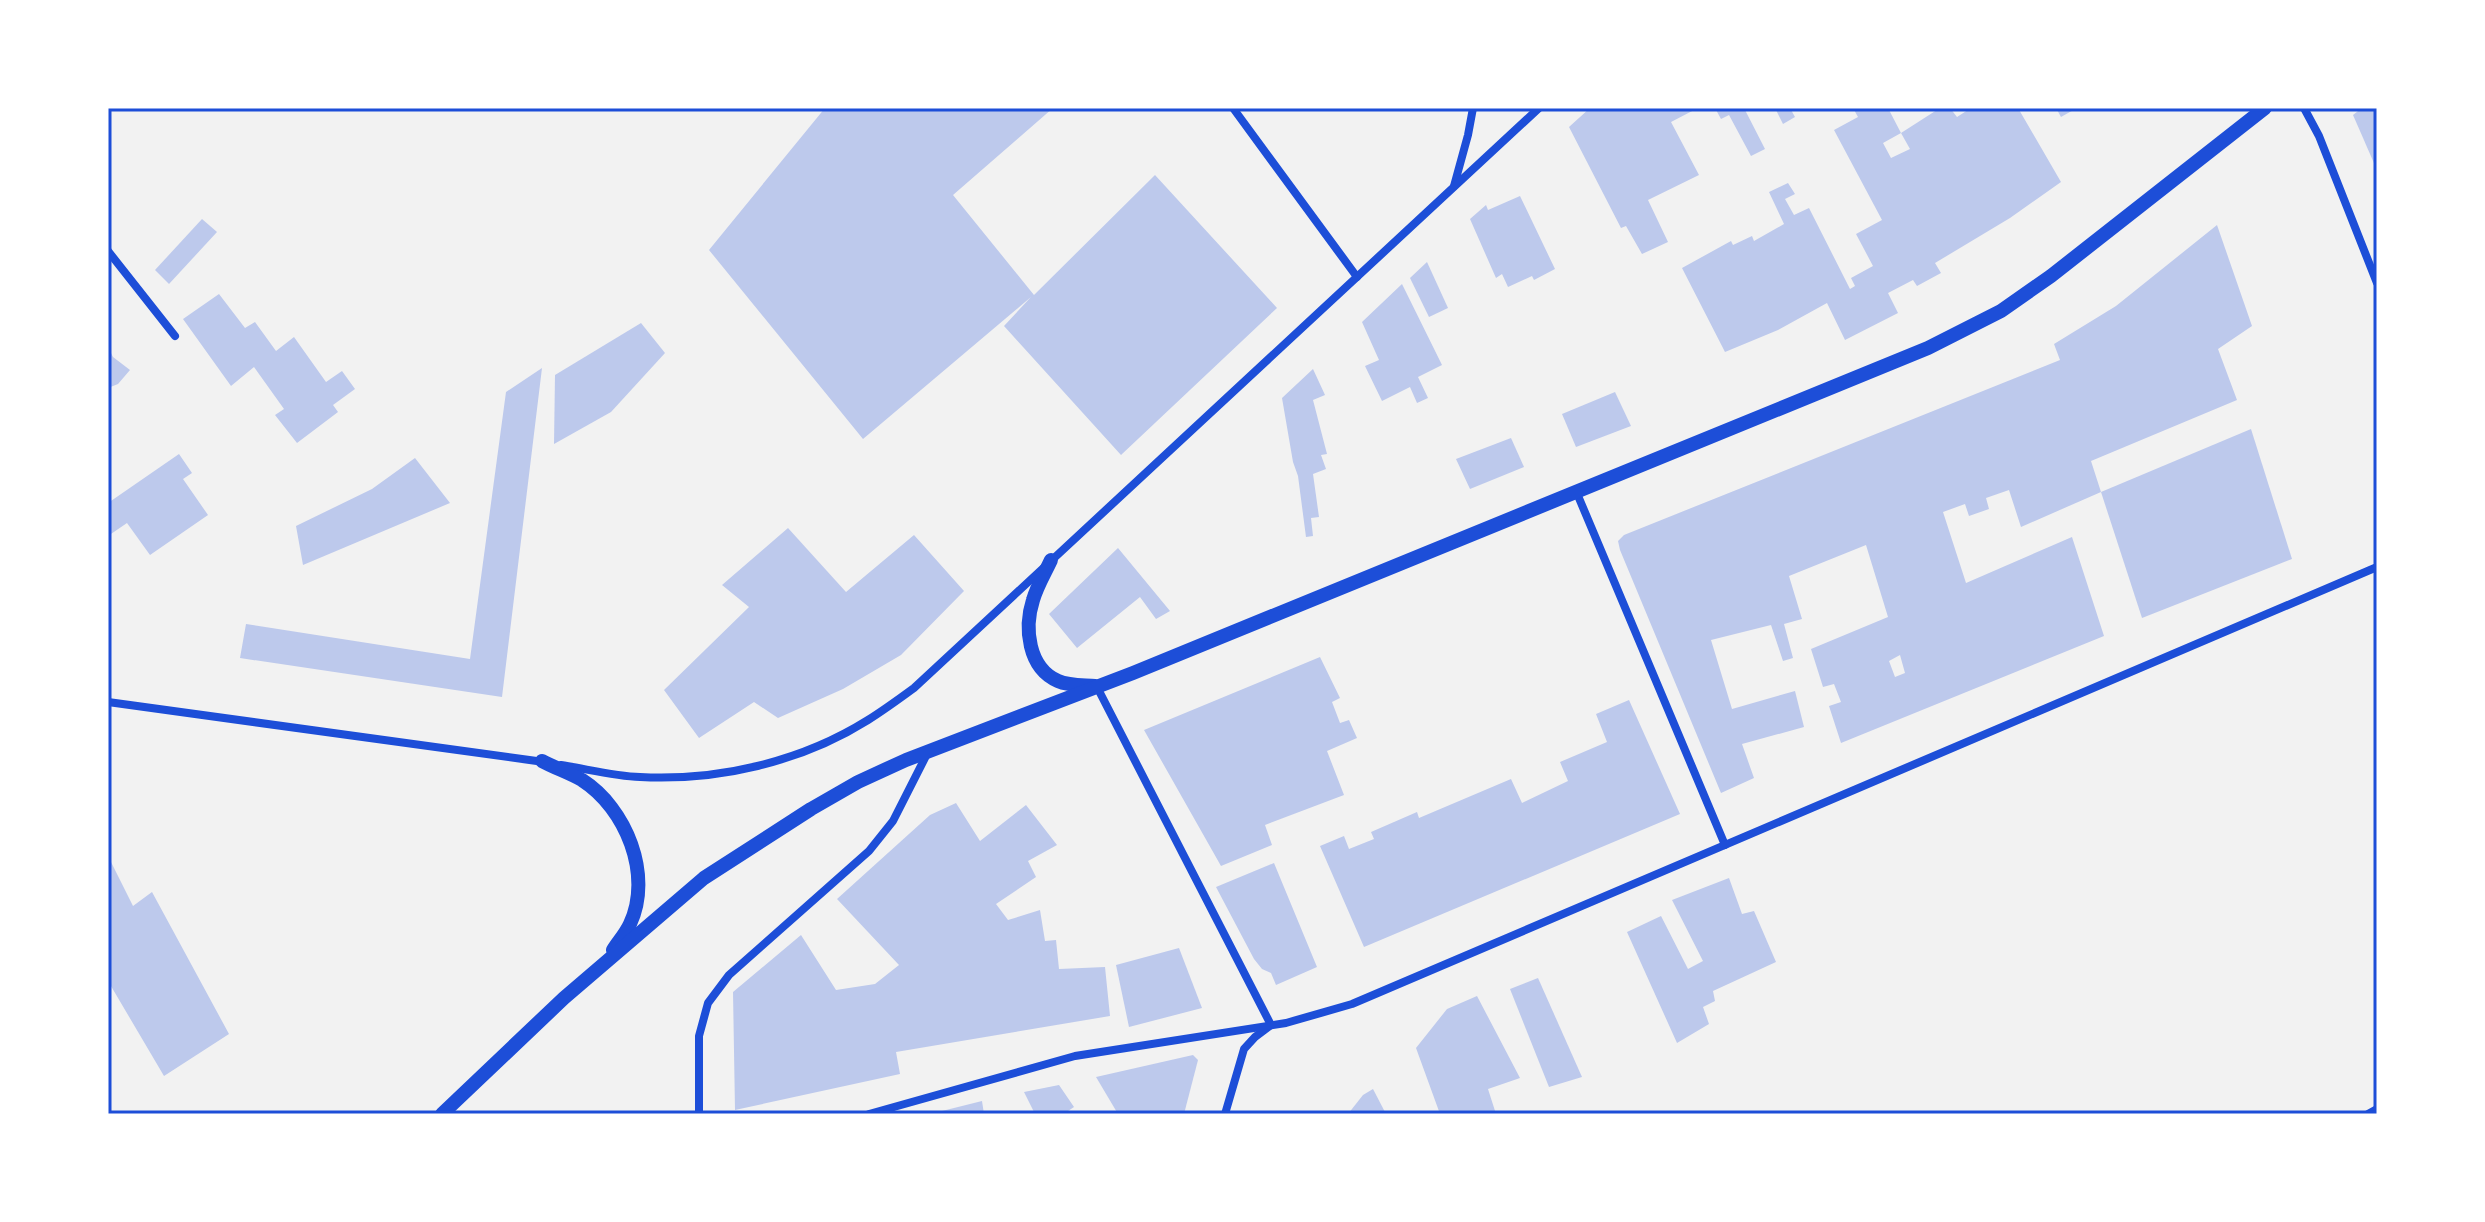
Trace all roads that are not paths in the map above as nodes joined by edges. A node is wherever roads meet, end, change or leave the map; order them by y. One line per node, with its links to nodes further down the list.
1 (1233, 108): 8 (street)
2 (1473, 108): 6 (street)
3 (1539, 108): 6 (street)
4 (2265, 108): 11 (street)
5 (2304, 108): 9 (street)
6 (1454, 187): 8 (street)
7 (108, 251): 10 (street)
8 (1357, 277): 12 (street)
9 (2377, 283)
10 (175, 336)
11 (1576, 491): 14 (street); 18 (street)
12 (1051, 560): 14 (street); 17 (street)
13 (2377, 567): 18 (street)
14 (1097, 687): 16 (street); 20 (street)
15 (108, 702): 17 (street)
16 (928, 752): 19 (street); 23 (street)
17 (542, 761): 19 (street)
18 (1725, 845): 20 (street)
19 (599, 970): 22 (street)
20 (1271, 1025): 24 (street); 25 (street)
21 (2377, 1109): 26 (street)
22 (442, 1114)
23 (699, 1114)
24 (869, 1114)
25 (1225, 1114)
26 (2368, 1114)

